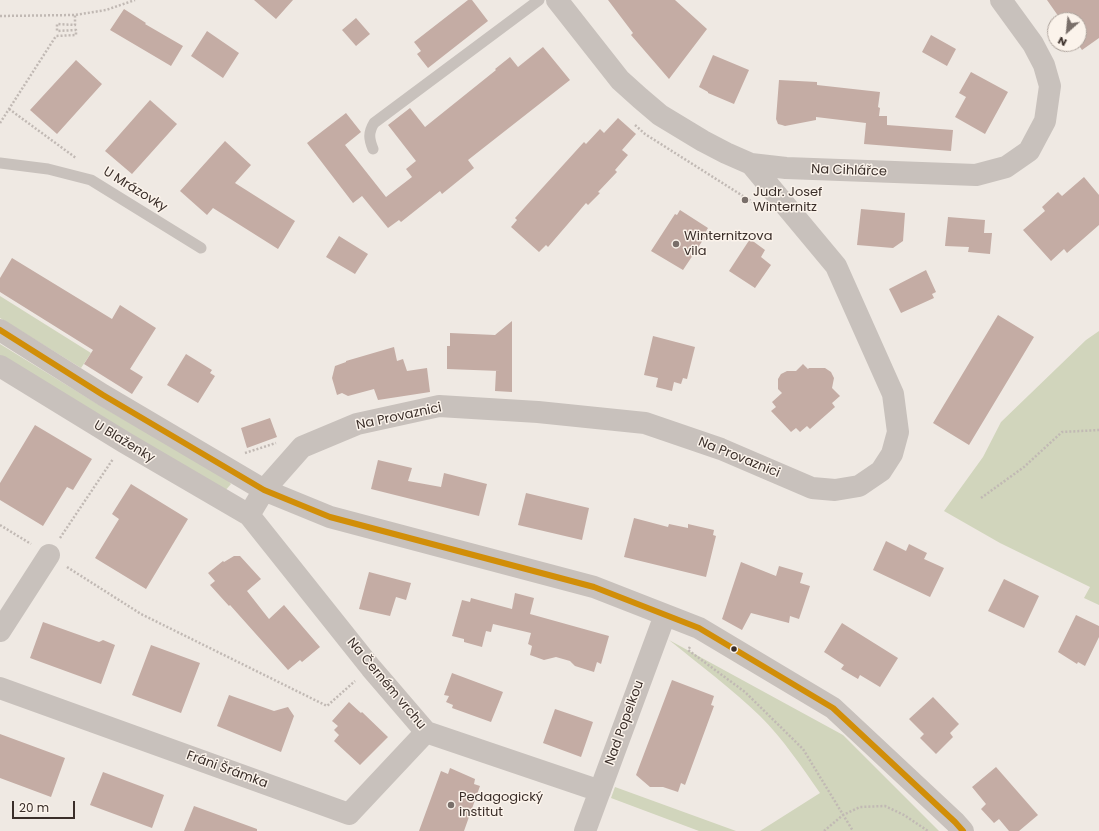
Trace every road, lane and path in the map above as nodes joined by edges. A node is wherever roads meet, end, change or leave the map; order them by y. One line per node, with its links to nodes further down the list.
1 (135, 0): 6 (path)
2 (539, 0): 10 (lane)
3 (557, 0): 13 (street, Na Cihlářce)
4 (1001, 0): 13 (street, Na Cihlářce)
5 (0, 16): 6 (path)
6 (75, 16): 7 (path)
7 (9, 109): 8 (path); 11 (path)
8 (0, 123)
9 (634, 124): 14 (path)
10 (373, 149)
11 (82, 162)
12 (0, 163): 15 (lane, U Mrázovky)
13 (751, 164): 22 (street, Na Provaznici)
14 (755, 204)
15 (201, 248)
16 (0, 330): 22 (street)
17 (0, 366): 24 (street, U Blaženky)
18 (1099, 430): 23 (path)
19 (279, 442): 20 (path)
20 (244, 453)
21 (104, 474): 26 (path)
22 (264, 490): 24 (street); 27 (street)
23 (981, 498)
24 (249, 515): 30 (street, Na Černém vrchu)
25 (0, 525): 26 (path)
26 (49, 555): 29 (street); 30 (path)
27 (665, 615): 28 (street); 33 (street, Nad Popelkou)
28 (699, 628): 34 (path); 40 (street)
29 (0, 631)
30 (371, 668): 32 (street, Na Černém vrchu)
31 (0, 688): 35 (street, Fráni Šrámka)
32 (426, 732): 33 (street, Na Černém vrchu); 35 (street, Fráni Šrámka)
33 (600, 791): 36 (street, Nad Popelkou)
34 (843, 815): 37 (path); 38 (path); 39 (path)
35 (350, 823)
36 (585, 831)
37 (824, 831)
38 (853, 831)
39 (928, 831)
40 (963, 831)

